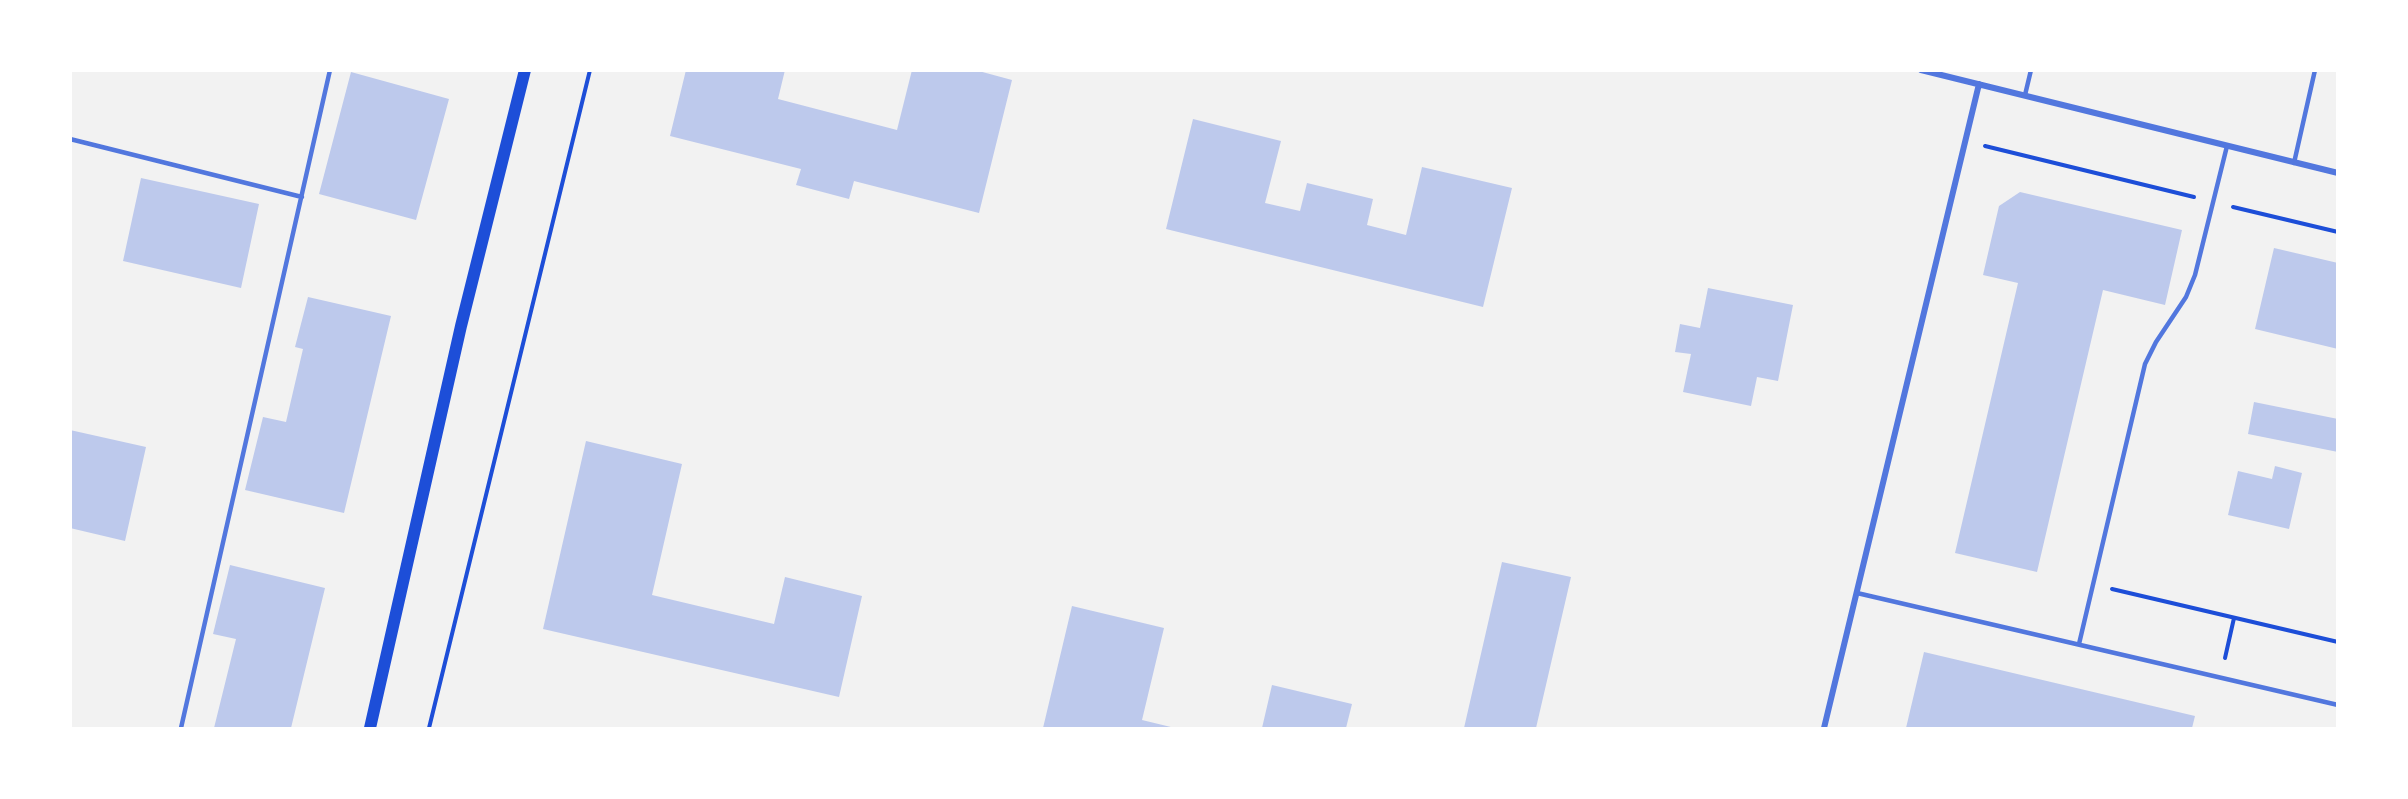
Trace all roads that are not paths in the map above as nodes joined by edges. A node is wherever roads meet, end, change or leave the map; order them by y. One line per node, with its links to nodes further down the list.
1 (330, 70): 12 (lane)
2 (1922, 70): 6 (street)
3 (2031, 70): 7 (lane)
4 (2316, 70): 10 (lane)
5 (524, 71): 17 (main road)
6 (1979, 84): 7 (street); 13 (street)
7 (2025, 95): 9 (street)
8 (70, 139): 12 (lane)
9 (2227, 146): 10 (street); 14 (lane)
10 (2294, 163): 11 (street)
11 (2337, 173)
12 (302, 197): 16 (lane)
13 (1857, 593): 14 (lane); 18 (street)
14 (2079, 644): 15 (lane)
15 (2337, 705)
16 (181, 729)
17 (370, 729)
18 (1824, 729)

